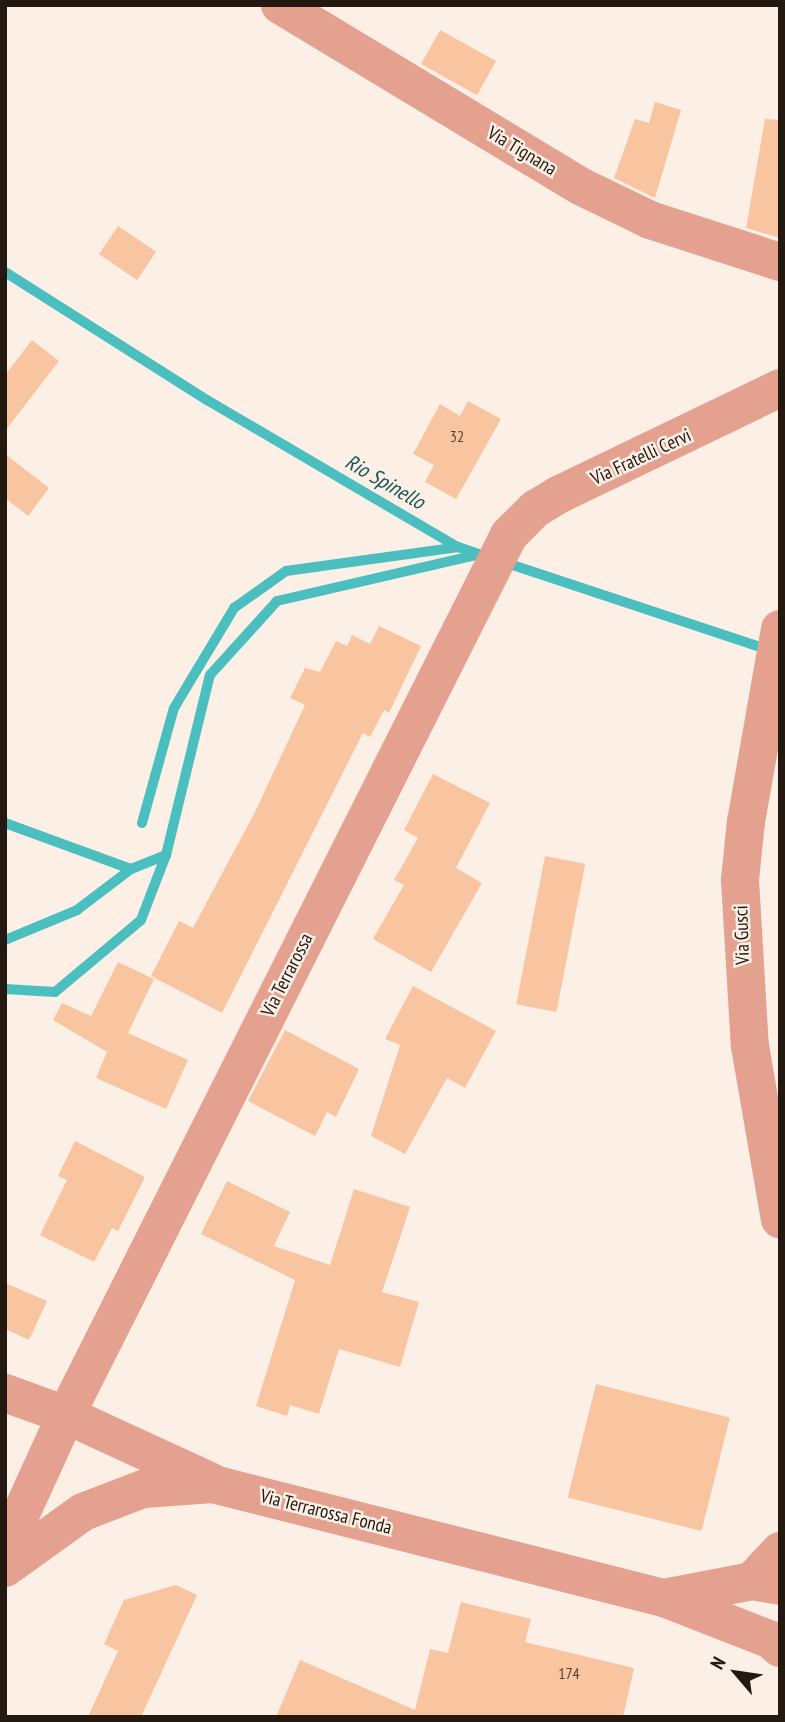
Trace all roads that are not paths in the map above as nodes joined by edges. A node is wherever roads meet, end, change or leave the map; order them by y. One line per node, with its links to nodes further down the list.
1 (280, 5): 2 (street, Via Tignana)
2 (780, 262)
3 (780, 388): 4 (street, Via Fratelli Cervi)
4 (509, 535): 8 (street, Via Terrarossa)
5 (776, 664): 6 (street, Via Gusci)
6 (780, 1219)
7 (5, 1393): 8 (street)
8 (65, 1415): 9 (street); 11 (street, Via Terrarossa)
9 (218, 1485): 11 (street, Via Terrarossa Fonda); 13 (street, Via Terrarossa Fonda)
10 (780, 1551): 12 (street)
11 (9, 1564)
12 (766, 1583): 13 (street)
13 (664, 1598): 14 (street, Via Terrarossa Fonda)
14 (777, 1643)

